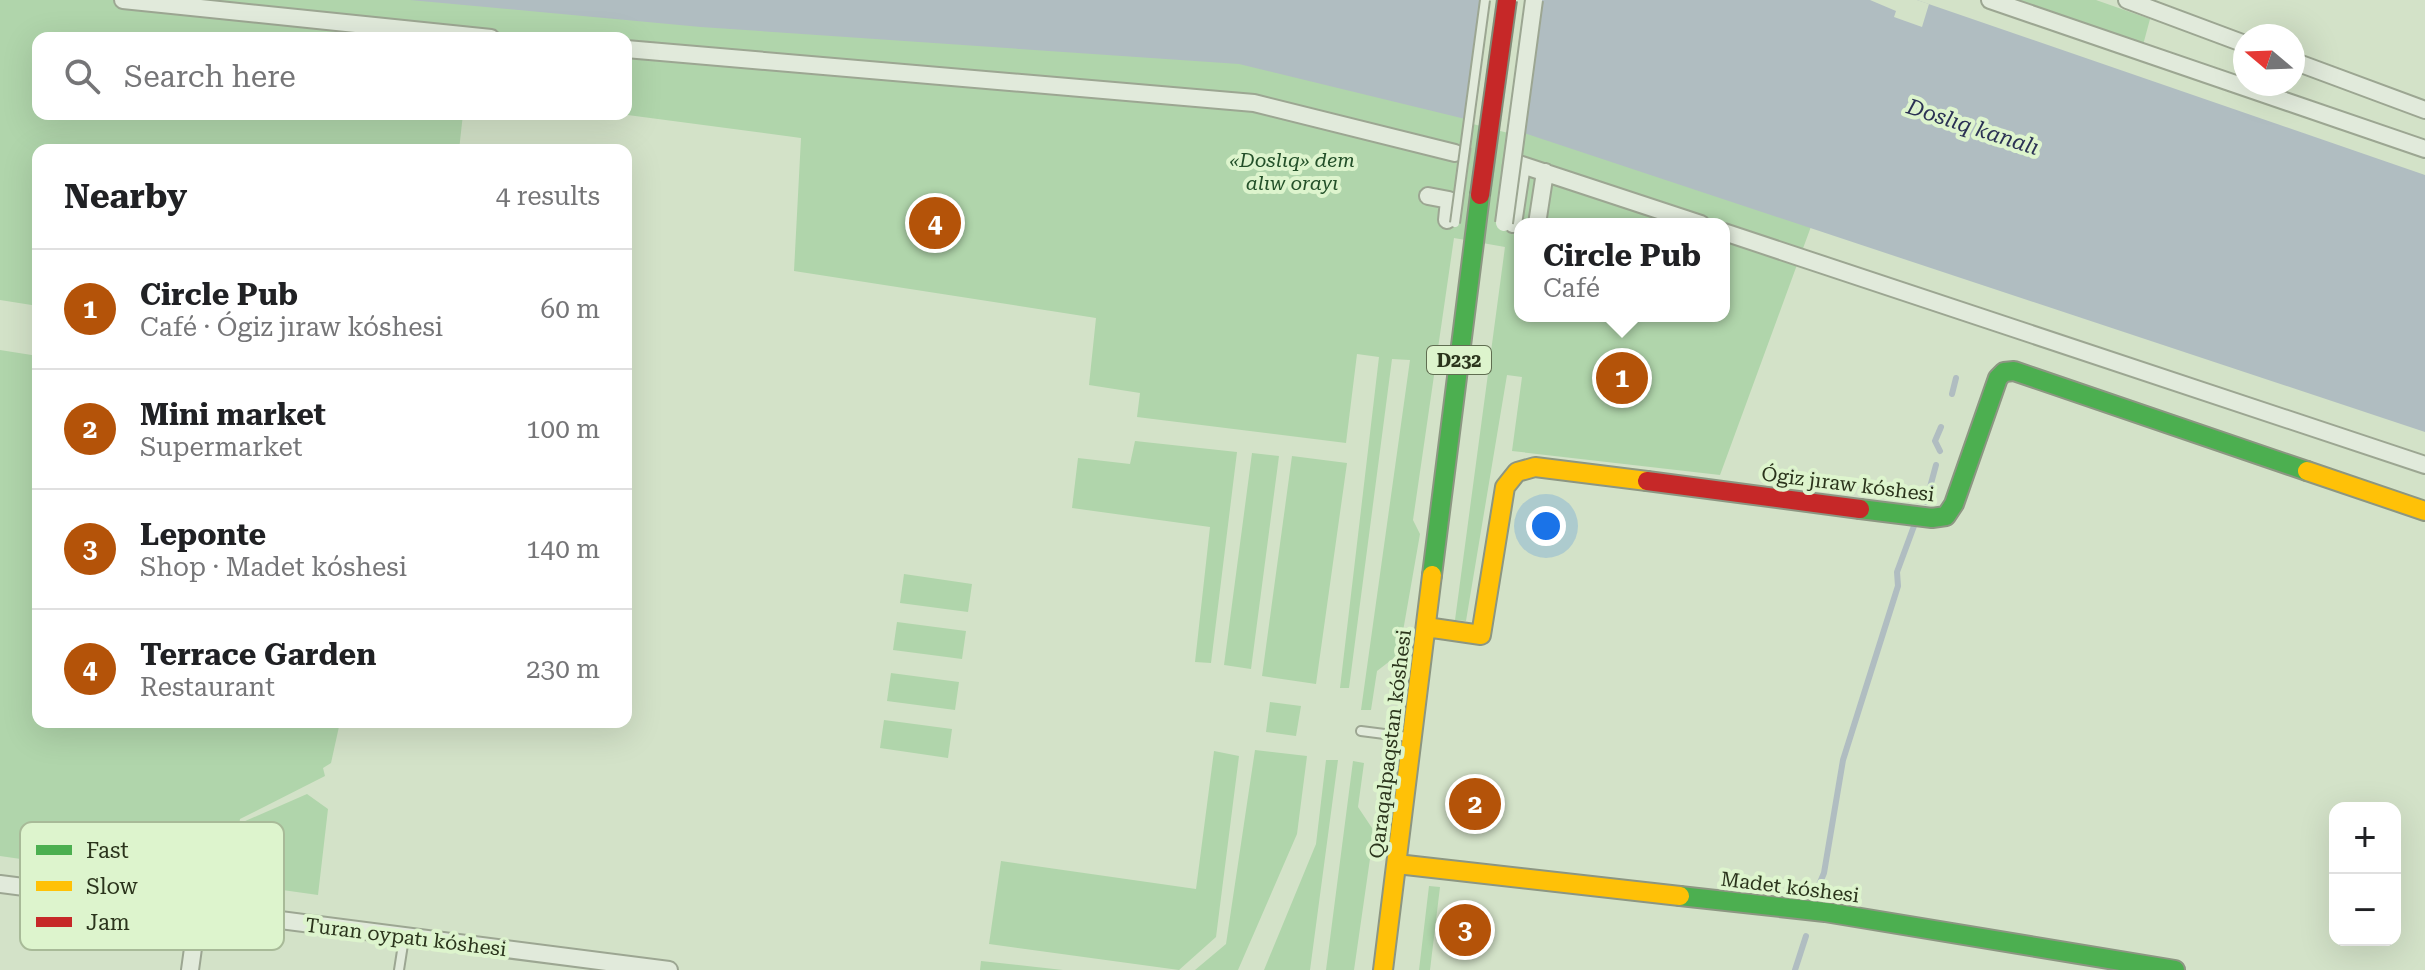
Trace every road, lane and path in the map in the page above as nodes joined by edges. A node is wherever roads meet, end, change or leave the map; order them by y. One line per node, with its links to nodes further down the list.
1 (123, 0): 7 (street)
2 (1485, 0): 18 (lane, bridge)
3 (1507, 0): 22 (street, Qaraqalpaqstan kóshesi / D232, bridge)
4 (1534, 0): 14 (street, bridge)
5 (1990, 0): 12 (street)
6 (2133, 1): 8 (street)
7 (433, 32)
8 (2233, 39)
9 (632, 50): 13 (street)
10 (2305, 65): 11 (street)
11 (2425, 110)
12 (2425, 149)
13 (1455, 153)
14 (1545, 172): 16 (street); 17 (street)
15 (1428, 196): 18 (street)
16 (1538, 218)
17 (1683, 218)
18 (1451, 221)
19 (1730, 234): 20 (street)
20 (2425, 465)
21 (2425, 511): 22 (street, Ógiz jıraw kóshesi)
22 (1426, 627): 24 (street, Qaraqalpaqstan kóshesi / D232)
23 (1361, 731): 24 (lane)
24 (1413, 737): 25 (street, Qaraqalpaqstan kóshesi / D232)
25 (1397, 864): 35 (street, Qaraqalpaqstan kóshesi / D232); 36 (street, Madet kóshesi)
26 (0, 884): 27 (street, Turan oypatı kóshesi)
27 (20, 887)
28 (284, 923): 29 (street, Turan oypatı kóshesi)
29 (404, 938): 31 (street, Turan oypatı kóshesi); 33 (lane)
30 (193, 950): 32 (street)
31 (622, 967): 34 (street, Turan oypatı kóshesi)
32 (190, 970)
33 (399, 970)
34 (669, 970)
35 (1383, 970)
36 (2175, 970)

